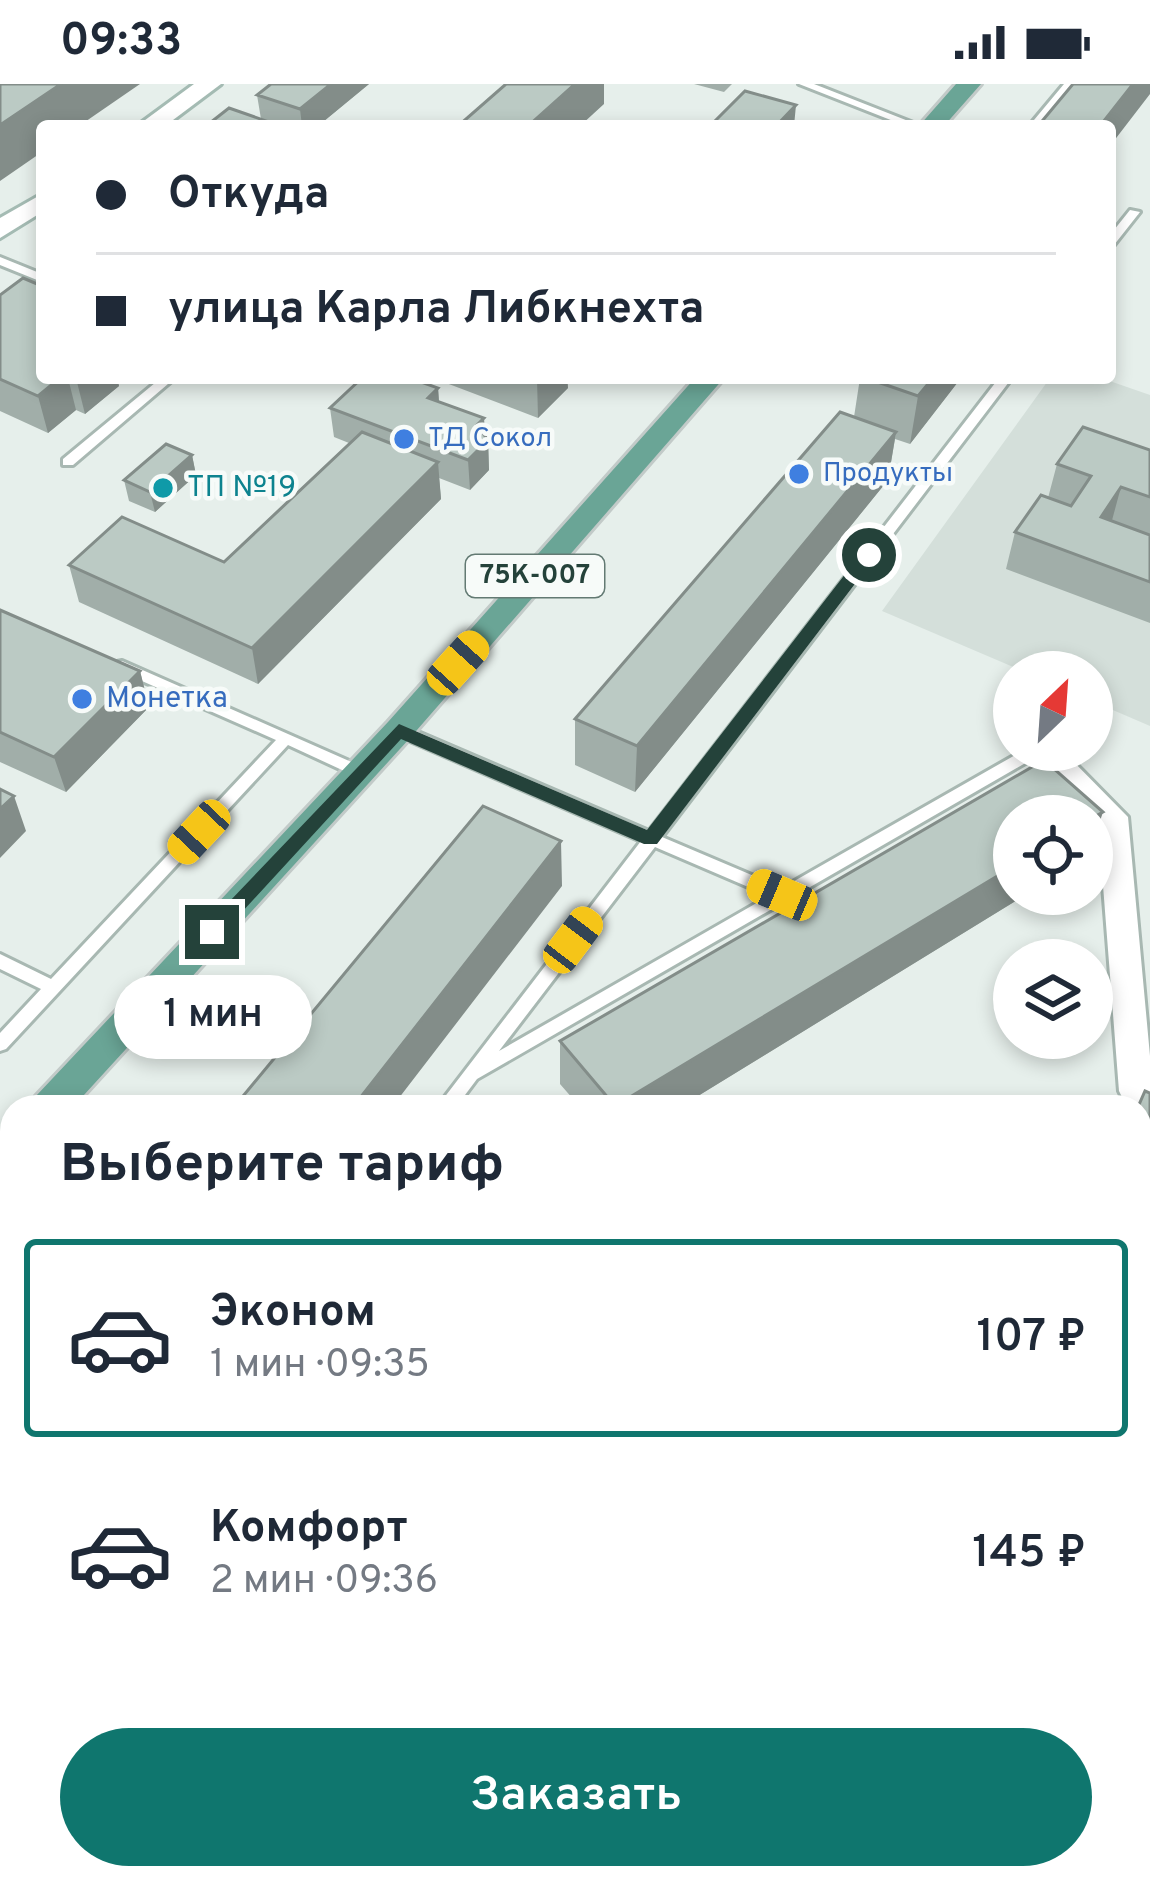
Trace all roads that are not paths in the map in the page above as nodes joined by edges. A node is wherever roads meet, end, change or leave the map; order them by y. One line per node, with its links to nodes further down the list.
1 (209, 84): 5 (street)
2 (804, 84): 6 (lane)
3 (970, 84): 7 (main road)
4 (1070, 84): 8 (lane)
5 (158, 120)
6 (900, 120)
7 (937, 120)
8 (1039, 120)
9 (36, 205): 11 (street)
10 (1134, 212): 12 (lane)
11 (0, 230)
12 (1116, 235)
13 (0, 261): 14 (lane)
14 (36, 276)
15 (162, 384): 18 (lane)
16 (700, 384): 20 (main road, 75К-007)
17 (1001, 384): 25 (lane)
18 (68, 462)
19 (104, 658): 21 (lane)
20 (399, 730): 24 (main road, 75К-007); 25 (lane)
21 (286, 738): 24 (lane); 28 (lane)
22 (1003, 771): 26 (lane)
23 (1063, 771): 33 (street)
24 (360, 772): 31 (main road, 75К-007)
25 (650, 839): 26 (lane); 30 (lane)
26 (782, 895): 30 (lane)
27 (0, 961): 28 (lane)
28 (54, 988): 29 (lane)
29 (0, 1044)
30 (469, 1076): 32 (lane)
31 (60, 1095)
32 (455, 1095)
33 (1145, 1095)

